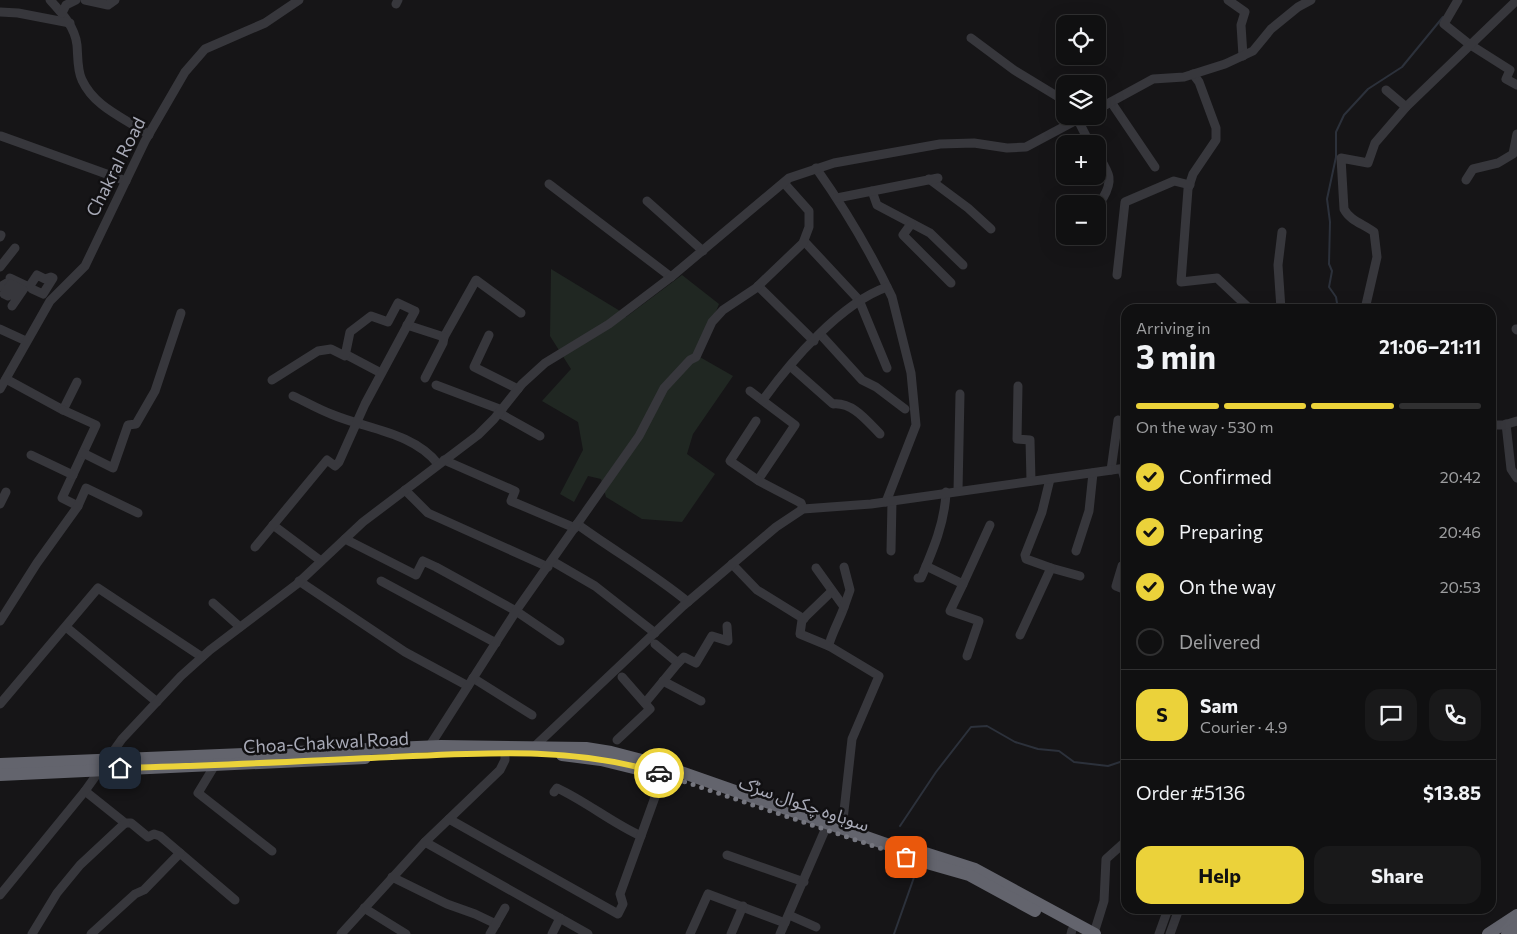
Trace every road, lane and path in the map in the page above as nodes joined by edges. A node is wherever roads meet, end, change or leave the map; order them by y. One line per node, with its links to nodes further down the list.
1 (50, 0): 11 (street)
2 (76, 0): 11 (street)
3 (85, 0): 4 (street)
4 (115, 0)
5 (298, 0): 26 (street, Chakral Road)
6 (1228, 0): 15 (street)
7 (1311, 0): 15 (street)
8 (1458, 0): 14 (street)
9 (1516, 1): 14 (street)
10 (0, 12): 12 (street)
11 (62, 13): 12 (street)
12 (70, 23): 26 (street)
13 (972, 38): 19 (street)
14 (1469, 44): 17 (street); 22 (street)
15 (1243, 56): 16 (street)
16 (1193, 74): 20 (street); 34 (street)
17 (1517, 85)
18 (1386, 90): 22 (street)
19 (1056, 96)
20 (1111, 102): 21 (street); 27 (street)
21 (1106, 105)
22 (1406, 107): 60 (street)
23 (1068, 125): 28 (street)
24 (0, 134): 31 (street)
25 (1517, 134): 30 (street)
26 (149, 135): 31 (street, Chakral Road)
27 (1155, 167)
28 (816, 168): 32 (street); 37 (street)
29 (1106, 169): 36 (street)
30 (1466, 180)
31 (126, 181): 57 (street, Chakral Road)
32 (784, 183): 42 (street); 44 (street)
33 (549, 184): 48 (street)
34 (1190, 185): 47 (street); 58 (street)
35 (872, 191): 37 (street); 39 (street); 40 (street)
36 (1104, 195)
37 (837, 198): 53 (street)
38 (647, 201): 44 (street)
39 (911, 224): 45 (street); 50 (street)
40 (991, 229)
41 (1282, 232): 59 (street)
42 (804, 241): 51 (street); 56 (street)
43 (15, 248): 46 (street)
44 (703, 252): 48 (street)
45 (963, 264)
46 (0, 267)
47 (1117, 275)
48 (671, 277): 82 (street)
49 (4, 280): 52 (street); 54 (street); 57 (street)
50 (951, 283)
51 (758, 286): 68 (street); 120 (street)
52 (0, 287)
53 (887, 287): 56 (street); 113 (street)
54 (32, 289)
55 (13, 291): 61 (street)
56 (859, 300): 68 (street); 72 (street)
57 (50, 301): 69 (street, Chakral Road)
58 (1245, 304)
59 (1281, 304)
60 (1366, 304)
61 (12, 306)
62 (181, 313): 98 (street)
63 (521, 313): 67 (street)
64 (407, 324): 67 (street); 70 (street); 74 (street)
65 (0, 330): 69 (street)
66 (489, 335): 82 (street)
67 (444, 337): 76 (street)
68 (818, 338): 71 (street); 87 (street)
69 (26, 340): 75 (street, Chakral Road)
70 (345, 354): 74 (street); 77 (street)
71 (790, 366): 86 (street); 96 (street)
72 (887, 368)
73 (0, 369): 75 (street)
74 (381, 373): 93 (street)
75 (8, 376): 81 (street, Chakral Road); 88 (street)
76 (425, 378)
77 (272, 380)
78 (78, 382): 88 (street)
79 (436, 385): 89 (street)
80 (1018, 386): 108 (street)
81 (0, 389)
82 (518, 389): 89 (street)
83 (750, 391): 86 (street)
84 (960, 394): 110 (street)
85 (293, 396): 93 (street)
86 (763, 400): 107 (street)
87 (905, 409)
88 (64, 410): 98 (street)
89 (500, 412): 97 (street); 100 (street)
90 (1118, 420): 102 (street)
91 (1517, 420): 94 (street)
92 (756, 421): 107 (street)
93 (357, 424): 100 (street); 118 (street)
94 (1506, 424): 95 (street); 105 (street)
95 (1496, 425)
96 (880, 434)
97 (540, 436)
98 (83, 453): 104 (street)
99 (31, 455): 104 (street)
100 (441, 462): 109 (street); 120 (street)
101 (1121, 468): 102 (street)
102 (1111, 470): 103 (street)
103 (1093, 473): 106 (street); 124 (street)
104 (73, 474): 115 (street)
105 (1517, 478)
106 (1050, 479): 108 (street); 131 (street)
107 (758, 480): 116 (street)
108 (1031, 482): 110 (street)
109 (404, 490): 121 (street); 126 (street)
110 (958, 491): 112 (street)
111 (6, 492): 114 (street)
112 (946, 492): 113 (street); 128 (street)
113 (889, 501): 116 (street); 123 (street)
114 (0, 504)
115 (78, 506): 117 (street); 145 (street)
116 (803, 509): 127 (street)
117 (138, 513)
118 (273, 525): 122 (street); 125 (street)
119 (990, 525): 137 (street)
120 (576, 526): 126 (street); 140 (street)
121 (345, 539): 125 (street); 143 (street)
122 (256, 547)
123 (891, 550)
124 (1076, 551)
125 (321, 561): 135 (street)
126 (550, 564): 143 (street); 149 (street)
127 (732, 564): 140 (street); 144 (street)
128 (926, 566): 134 (street); 137 (street)
129 (844, 567): 142 (street)
130 (816, 568): 139 (street)
131 (1051, 568): 133 (street); 150 (street)
132 (1121, 569): 138 (street)
133 (1080, 576)
134 (918, 578)
135 (299, 581): 148 (street); 160 (street)
136 (381, 581): 152 (street)
137 (963, 584): 155 (street)
138 (1121, 588)
139 (832, 591): 142 (street); 144 (street)
140 (688, 602): 149 (street)
141 (213, 603): 148 (street)
142 (844, 607): 154 (street)
143 (516, 611): 151 (street); 152 (street)
144 (804, 619): 154 (street)
145 (0, 621)
146 (727, 626): 157 (street)
147 (66, 627): 156 (street); 162 (street); 164 (street)
148 (240, 627): 156 (street)
149 (655, 633): 167 (street)
150 (1020, 635)
151 (560, 641)
152 (496, 643): 160 (street)
153 (655, 644): 157 (street)
154 (829, 646): 179 (street)
155 (967, 656)
156 (202, 657): 162 (street)
157 (678, 663): 159 (street)
158 (622, 677): 163 (street)
159 (663, 681): 161 (street); 163 (street)
160 (471, 682): 165 (street); 168 (street)
161 (701, 701)
162 (157, 702): 171 (street)
163 (645, 703): 166 (street)
164 (0, 704)
165 (532, 715)
166 (617, 740)
167 (535, 746): 169 (highway); 179 (highway)
168 (429, 747): 169 (highway); 171 (highway)
169 (505, 750): 172 (highway, Choa-Chakwal Road); 173 (highway, Choa-Chakwal Road); 177 (street)
170 (0, 764): 171 (highway)
171 (104, 764): 172 (highway, Choa-Chakwal Road); 174 (highway, Choa-Chakwal Road); 175 (street)
172 (215, 765): 184 (street)
173 (657, 773): 180 (highway, سوہاوہ چکوال سڑک); 181 (street)
174 (0, 775)
175 (85, 791): 178 (street); 189 (street)
176 (554, 792): 181 (street)
177 (449, 819): 181 (street); 182 (street)
178 (125, 823): 185 (street); 203 (street)
179 (842, 829): 213 (highway)
180 (826, 830): 188 (street); 202 (highway, سوہاوہ چکوال سڑک)
181 (641, 836)
182 (425, 842): 187 (street); 197 (street)
183 (1121, 846): 213 (street)
184 (272, 851)
185 (180, 853): 190 (street); 204 (street)
186 (727, 855): 188 (street)
187 (392, 877): 192 (street); 199 (street)
188 (804, 882): 198 (street)
189 (0, 895)
190 (235, 900)
191 (743, 906): 198 (street); 210 (street); 211 (street)
192 (364, 908): 205 (street); 206 (street)
193 (504, 908): 199 (street)
194 (1166, 914): 214 (street)
195 (1177, 914): 215 (street)
196 (1517, 915): 216 (highway)
197 (560, 918): 208 (street); 209 (street)
198 (787, 919): 200 (street); 212 (street)
199 (496, 924): 207 (street)
200 (816, 927)
201 (1517, 927): 217 (highway)
202 (1074, 933)
203 (32, 934)
204 (91, 934)
205 (341, 934)
206 (406, 934)
207 (490, 934)
208 (552, 934)
209 (588, 934)
210 (690, 934)
211 (731, 934)
212 (780, 934)
213 (1094, 934)
214 (1159, 934)
215 (1170, 934)
216 (1488, 934)
217 (1507, 934)

